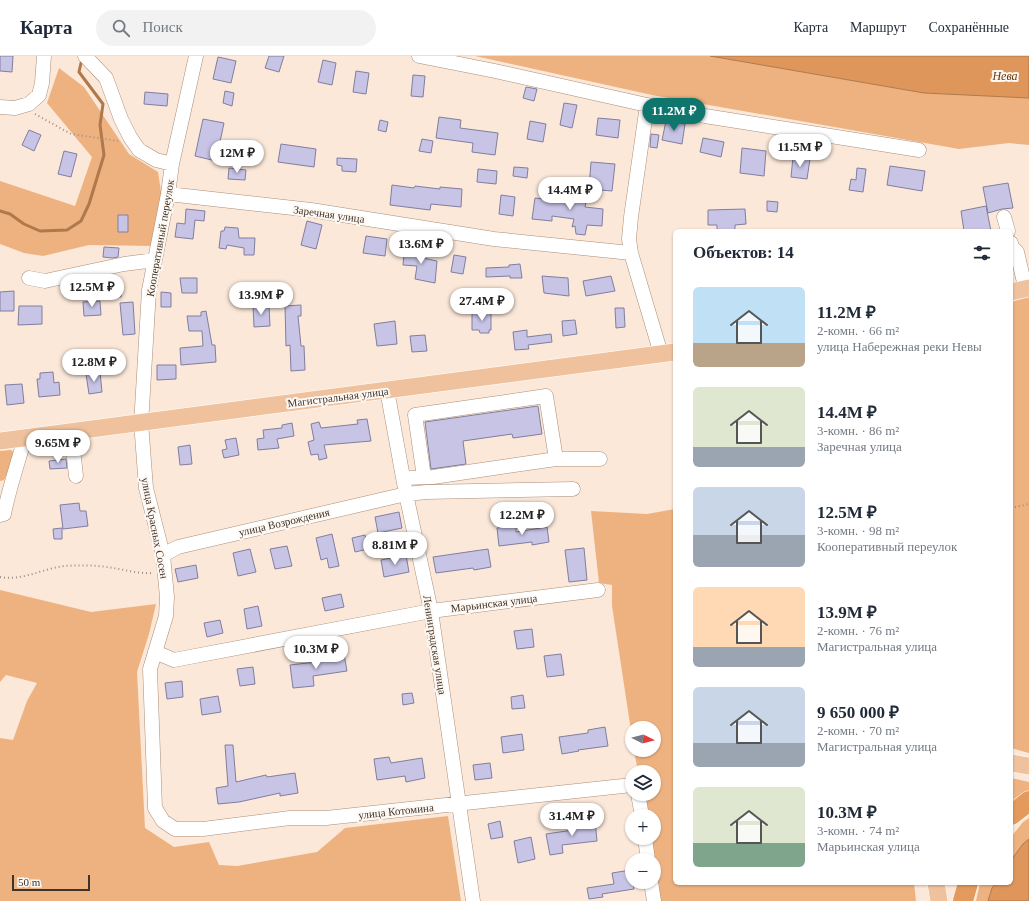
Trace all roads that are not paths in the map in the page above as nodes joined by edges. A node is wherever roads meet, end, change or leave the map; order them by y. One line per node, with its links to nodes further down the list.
1 (44, 56): 6 (street)
2 (85, 56): 8 (street)
3 (196, 56): 8 (street, Кооперативный переулок)
4 (419, 56): 5 (street)
5 (646, 105): 7 (street); 13 (street)
6 (0, 107)
7 (919, 150)
8 (172, 164): 9 (street, Кооперативный переулок)
9 (168, 194): 13 (street, Заречная улица); 14 (street, Кооперативный переулок)
10 (1004, 217): 11 (street)
11 (1007, 229)
12 (1013, 248): 16 (street)
13 (631, 253): 17 (street)
14 (155, 260): 15 (street); 19 (street, Кооперативный переулок)
15 (29, 278)
16 (1023, 284)
17 (668, 353): 18 (main road, Магистральная улица)
18 (387, 390): 19 (main road, Магистральная улица); 27 (street, Ленинградская улица)
19 (141, 422): 20 (main road, Магистральная улица); 32 (street, улица Красных Сосен)
20 (71, 431): 21 (main road, Магистральная улица); 25 (street)
21 (26, 437): 22 (main road, Магистральная улица); 28 (street)
22 (0, 441)
23 (600, 459): 24 (street)
24 (556, 460): 26 (street); 26 (street)
25 (76, 476)
26 (424, 477): 27 (street)
27 (403, 478): 30 (street, Ленинградская улица)
28 (5, 489): 31 (street)
29 (573, 489): 30 (street, улица Возрождения)
30 (406, 494): 32 (street, улица Возрождения); 34 (street, Ленинградская улица)
31 (0, 515)
32 (163, 555): 35 (street, улица Красных Сосен)
33 (598, 590): 34 (street, Марьинская улица)
34 (431, 611): 35 (street, Марьинская улица); 40 (street, Ленинградская улица)
35 (155, 652): 42 (street, улица Красных Сосен)
36 (1013, 763): 37 (main road)
37 (1029, 766)
38 (625, 786): 40 (street, улица Котомина)
39 (1029, 801): 41 (highway)
40 (459, 804): 42 (street, улица Котомина); 46 (street, Ленинградская улица)
41 (1013, 814)
42 (163, 821)
43 (936, 885): 48 (main road)
44 (967, 885): 49 (highway)
45 (652, 889): 47 (street)
46 (473, 901)
47 (654, 901)
48 (939, 901)
49 (963, 901)

